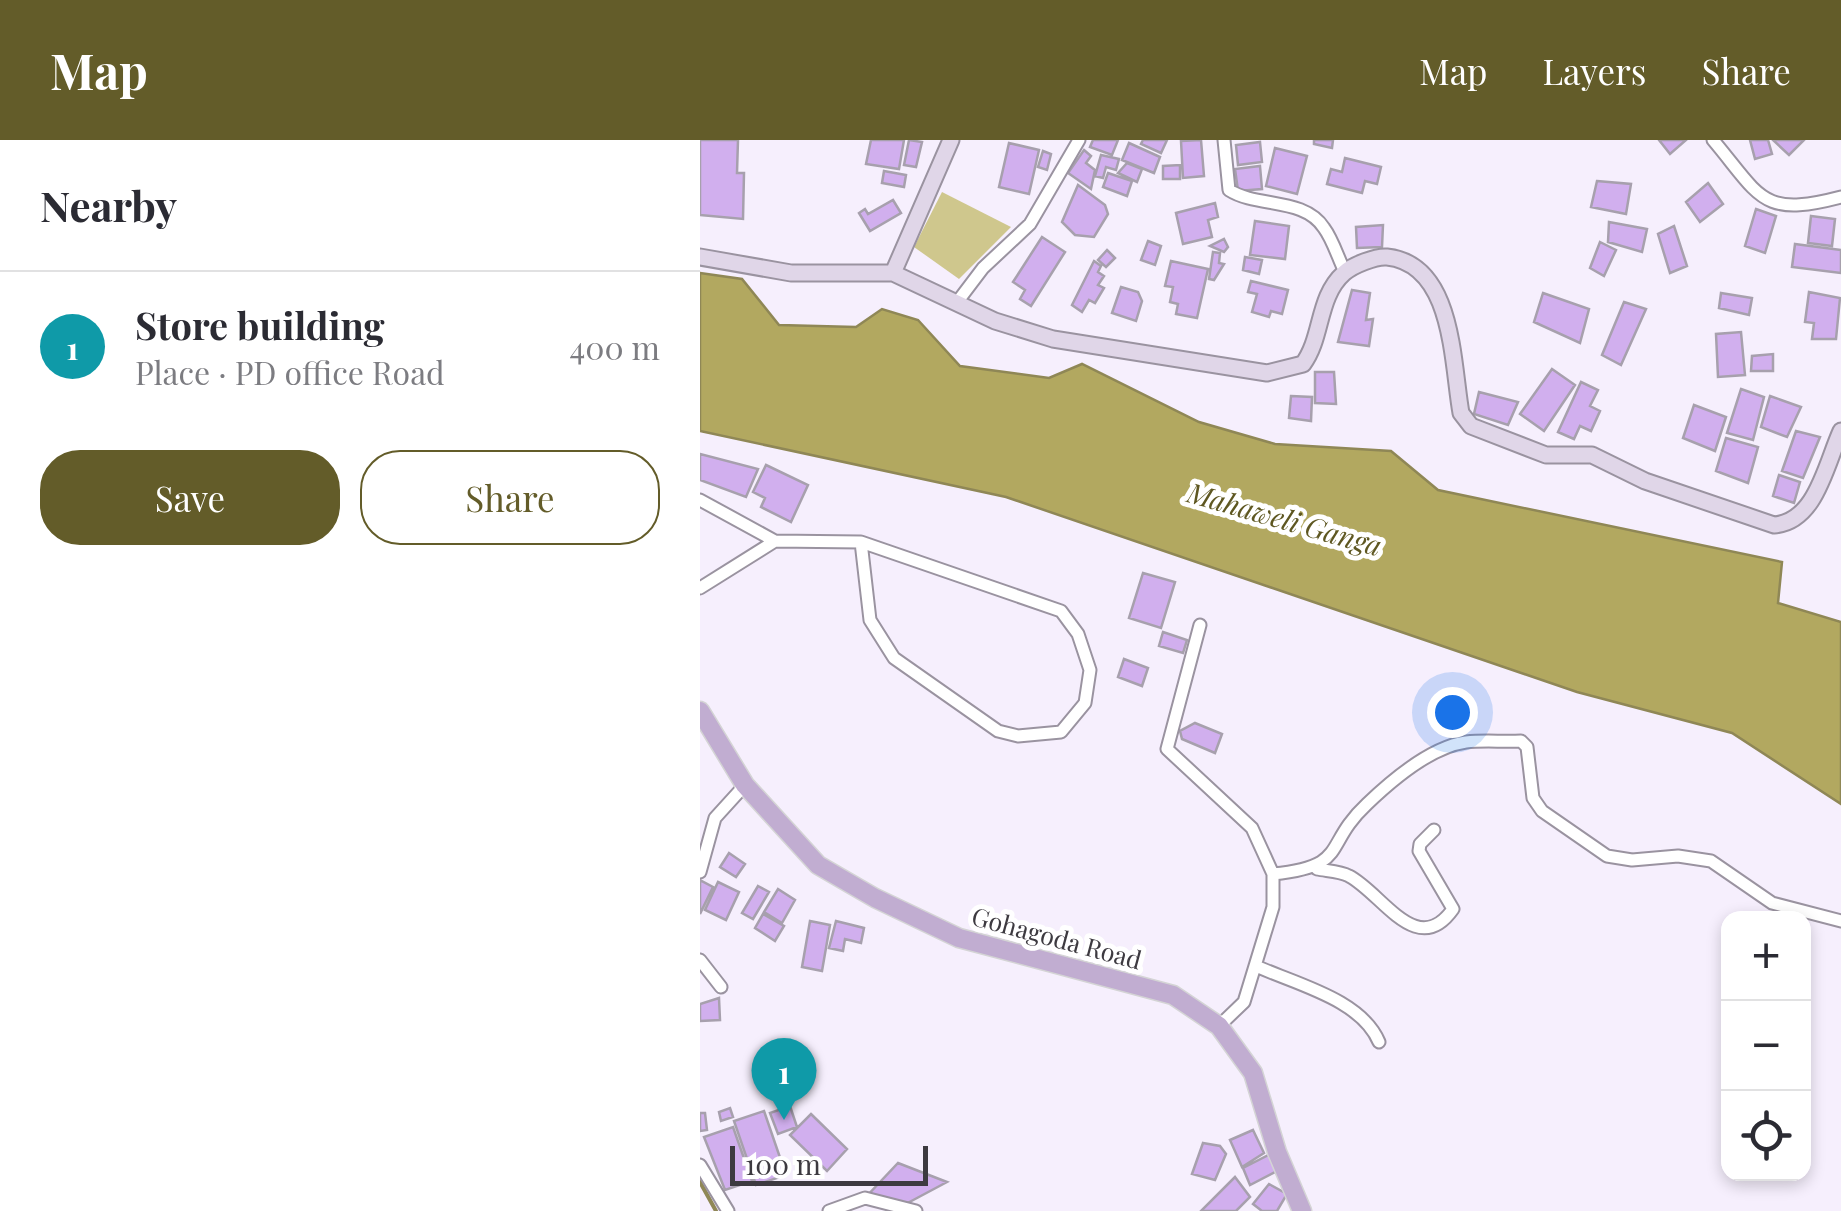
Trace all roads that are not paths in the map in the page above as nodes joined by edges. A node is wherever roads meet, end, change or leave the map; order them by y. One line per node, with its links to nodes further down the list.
1 (951, 140): 8 (street)
2 (1079, 140): 9 (street)
3 (1224, 140): 7 (street)
4 (1713, 140): 5 (street)
5 (1841, 197)
6 (700, 257): 8 (street)
7 (1344, 272): 9 (street); 10 (street)
8 (892, 273): 9 (street)
9 (958, 301)
10 (1841, 431)
11 (700, 500): 12 (street)
12 (774, 541): 13 (street); 14 (street)
13 (861, 542): 13 (street)
14 (700, 588)
15 (1200, 624): 21 (street)
16 (700, 711): 17 (main road, Gohagoda Road)
17 (745, 785): 20 (street); 26 (main road, Gohagoda Road)
18 (1434, 830): 19 (street)
19 (1317, 869): 21 (street); 22 (street)
20 (700, 872)
21 (1274, 874): 24 (street)
22 (1841, 921)
23 (700, 960): 25 (street)
24 (1256, 966): 26 (street); 27 (street)
25 (721, 987)
26 (1219, 1026): 32 (main road, Gohagoda Road)
27 (1379, 1042)
28 (700, 1164): 29 (street)
29 (728, 1211)
30 (829, 1211): 31 (street)
31 (916, 1211)
32 (1302, 1211)

